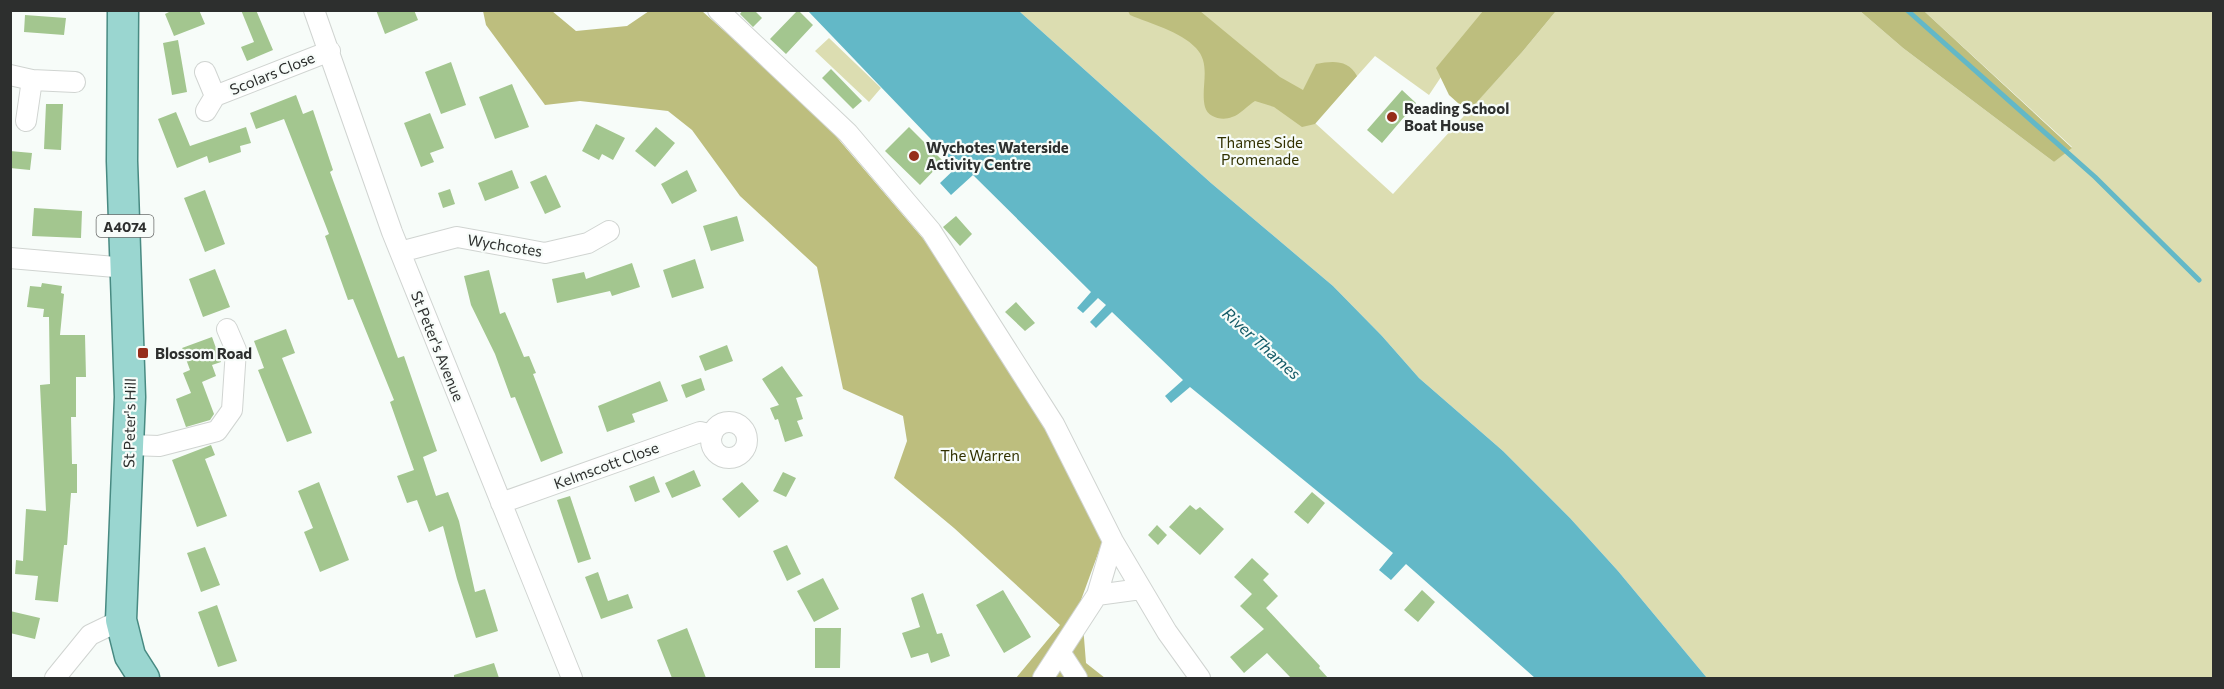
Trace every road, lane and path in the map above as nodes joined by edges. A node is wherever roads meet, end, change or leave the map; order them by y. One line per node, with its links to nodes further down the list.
1 (123, 10): 13 (main road, St Peter's Hill / A4074)
2 (314, 10): 4 (street, St Peter's Avenue)
3 (718, 10): 18 (street)
4 (330, 51): 5 (street, Scolars Close); 11 (street, St Peter's Avenue)
5 (205, 72)
6 (10, 75): 7 (street)
7 (32, 80): 8 (street); 9 (street)
8 (75, 82)
9 (26, 121)
10 (609, 231): 11 (street, Wychcotes)
11 (400, 252): 17 (street, St Peter's Avenue)
12 (10, 258): 13 (street)
13 (127, 268): 16 (main road, St Peter's Hill / A4074)
14 (227, 329): 16 (street)
15 (712, 435): 17 (street, Kelmscott Close)
16 (130, 445): 21 (main road, St Peter's Hill / A4074)
17 (501, 503): 25 (street, St Peter's Avenue)
18 (1113, 541): 19 (street); 20 (street)
19 (1141, 588): 20 (street); 28 (street)
20 (1098, 595): 22 (street)
21 (121, 620): 23 (street); 24 (main road, A4074)
22 (1060, 652): 26 (street); 27 (street)
23 (55, 678)
24 (144, 678)
25 (572, 678)
26 (1043, 678)
27 (1077, 678)
28 (1200, 678)

